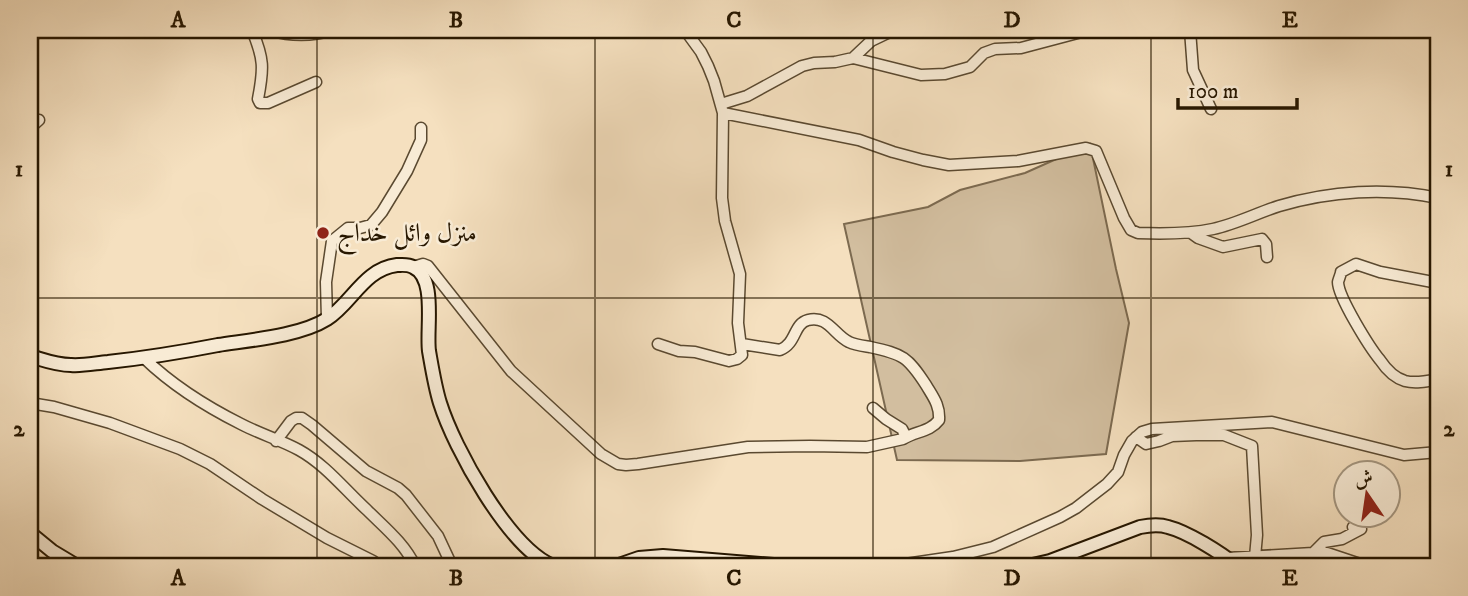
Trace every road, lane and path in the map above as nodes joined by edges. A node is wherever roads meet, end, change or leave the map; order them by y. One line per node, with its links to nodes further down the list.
1 (41, 30): 9 (street)
2 (252, 30): 11 (street)
3 (271, 30): 4 (street)
4 (334, 30)
5 (685, 30): 12 (street)
6 (894, 30): 10 (street)
7 (1089, 30): 10 (street)
8 (1190, 30): 13 (street)
9 (30, 38)
10 (853, 58): 12 (street)
11 (316, 82)
12 (722, 108): 18 (street); 24 (street)
13 (1210, 109)
14 (39, 120): 15 (street)
15 (30, 128)
16 (421, 128): 22 (street)
17 (1438, 198): 18 (street)
18 (1190, 232): 19 (street)
19 (1267, 257)
20 (413, 267): 22 (street); 30 (street); 43 (street)
21 (1438, 283): 27 (street)
22 (327, 318): 26 (street)
23 (658, 344): 24 (street)
24 (742, 344): 30 (street)
25 (30, 356): 26 (street)
26 (144, 358): 32 (street)
27 (1438, 379)
28 (30, 403): 40 (street)
29 (873, 408): 30 (street)
30 (906, 437)
31 (1136, 437): 33 (street); 37 (street); 46 (street)
32 (276, 440): 41 (street); 42 (street)
33 (1438, 452)
34 (1358, 530): 36 (street)
35 (30, 533): 39 (street)
36 (1313, 553): 37 (street); 48 (street)
37 (1255, 557): 38 (street)
38 (1232, 562): 47 (street)
39 (77, 566)
40 (380, 566)
41 (415, 566)
42 (452, 566)
43 (553, 566)
44 (616, 566): 45 (street)
45 (786, 566)
46 (892, 566)
47 (1028, 566)
48 (1366, 566)

